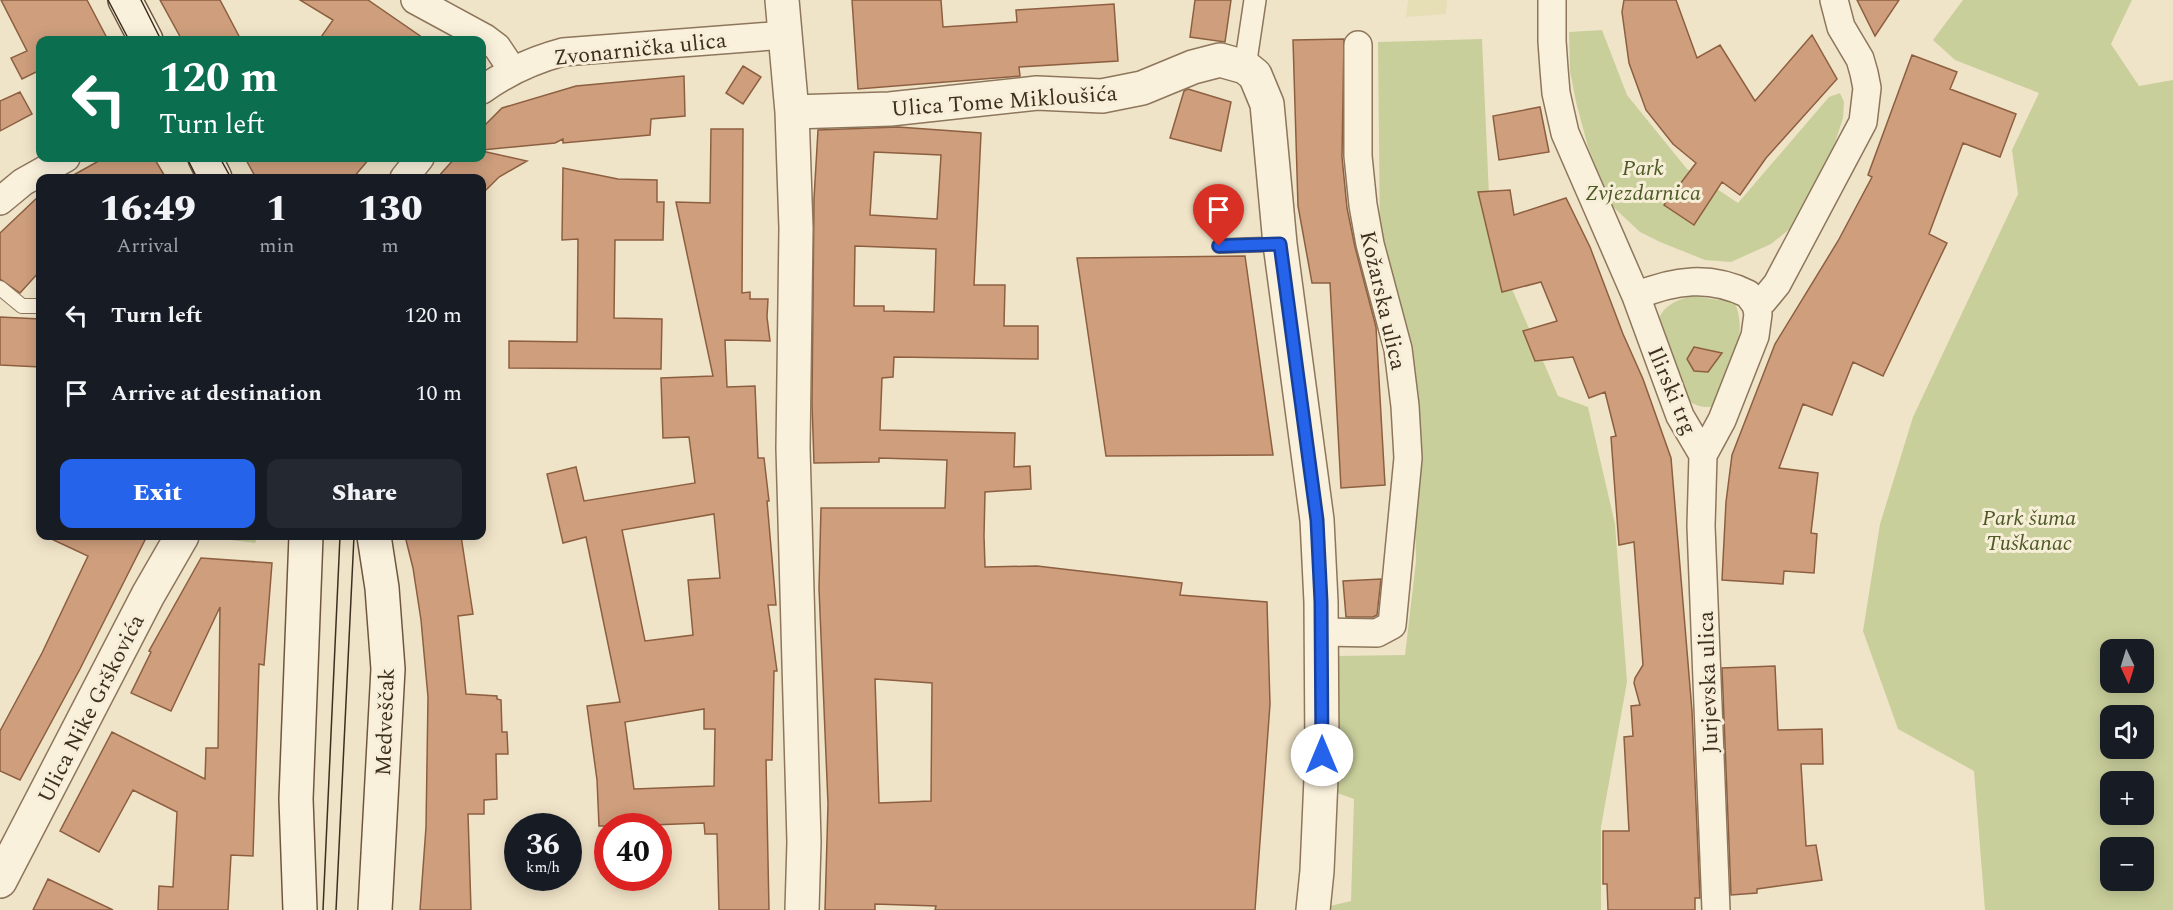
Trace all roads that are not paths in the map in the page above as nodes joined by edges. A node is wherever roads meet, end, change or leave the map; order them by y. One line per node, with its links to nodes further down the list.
1 (125, 0): 8 (street)
2 (415, 0): 9 (street)
3 (782, 0): 7 (street)
4 (1255, 0): 12 (street)
5 (1552, 0): 25 (street, Ilirski trg)
6 (1834, 0): 26 (street)
7 (785, 35): 13 (street, Zvonarnička ulica); 15 (street)
8 (144, 36)
9 (481, 36)
10 (486, 39): 13 (street)
11 (1358, 45): 32 (street, Kožarska ulica)
12 (1245, 67): 15 (street, Ulica Tome Mikloušića); 22 (street)
13 (513, 71): 14 (street, Zvonarnička ulica)
14 (486, 88)
15 (792, 112): 36 (street)
16 (59, 162): 18 (street)
17 (417, 162): 19 (street)
18 (37, 174)
19 (407, 174)
20 (36, 175): 21 (street)
21 (0, 201)
22 (1280, 244): 23 (lane); 32 (street)
23 (1219, 246)
24 (0, 288): 27 (lane)
25 (1636, 296): 26 (street); 28 (street, Ilirski trg)
26 (1756, 305): 28 (street, Ilirski trg)
27 (36, 306)
28 (1703, 455): 38 (street, Jurjevska ulica)
29 (180, 540): 33 (street, Ulica Nike Grškovića)
30 (306, 540): 34 (street)
31 (375, 540): 35 (street, Medveščak)
32 (1321, 632): 37 (street)
33 (0, 881)
34 (300, 910)
35 (375, 910)
36 (802, 910)
37 (1313, 910)
38 (1716, 910)

